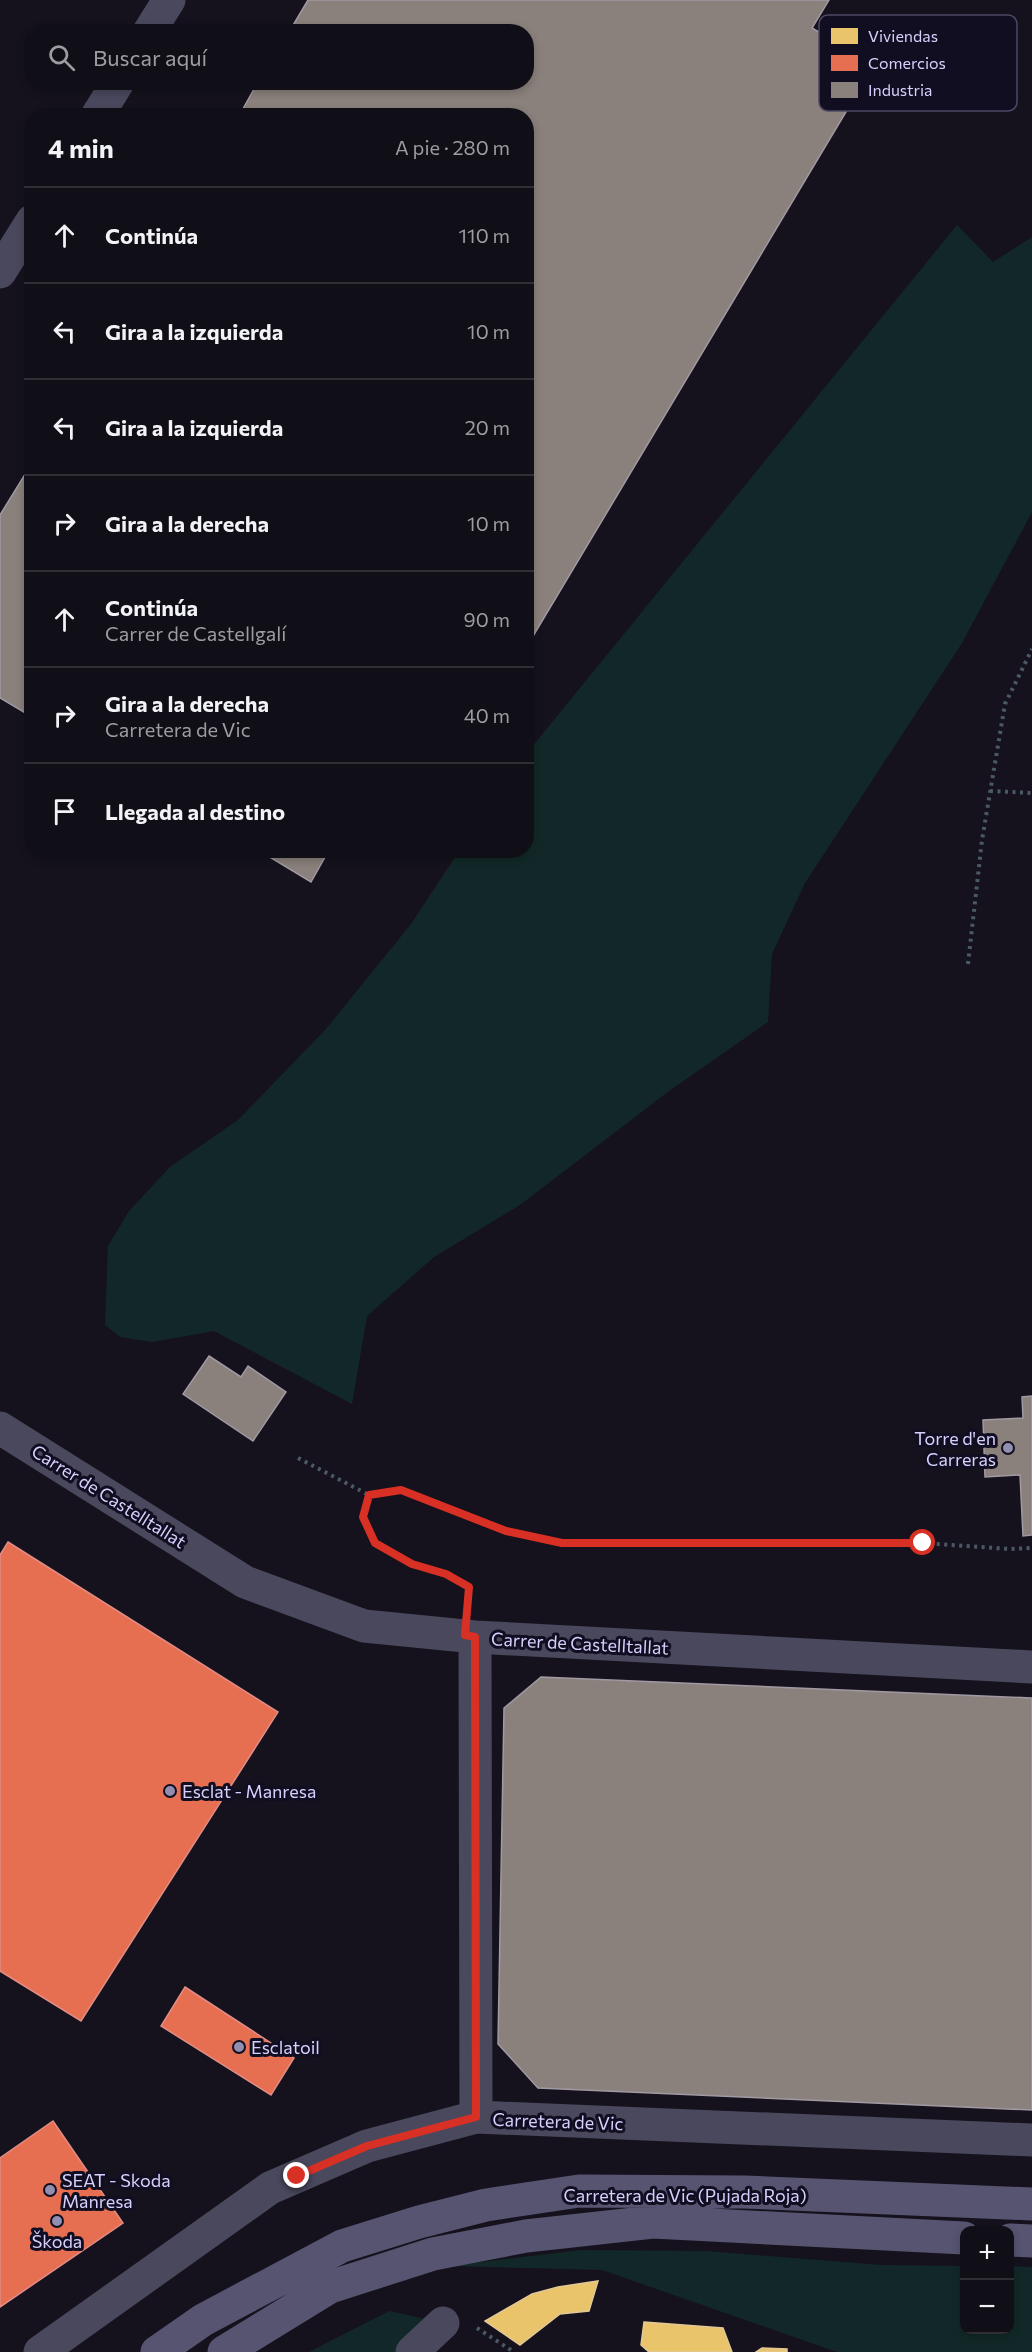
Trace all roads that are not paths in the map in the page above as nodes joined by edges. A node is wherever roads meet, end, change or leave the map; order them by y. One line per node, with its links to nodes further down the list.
1 (169, 0): 2 (street)
2 (154, 24)
3 (113, 90): 4 (street)
4 (102, 108)
5 (24, 234): 6 (street)
6 (0, 272)
7 (0, 1428): 8 (street, Carrer de Castelltallat)
8 (470, 1636): 9 (street, Carrer de Castelltallat); 10 (street)
9 (1032, 1667)
10 (476, 2117): 11 (street, Carretera de Vic); 17 (street, Carretera de Vic)
11 (1032, 2140)
12 (1032, 2204): 18 (main road, Carretera de Vic (Pujada Roja))
13 (960, 2238): 19 (main road, Carretera de Vic (Pujada Roja))
14 (1014, 2240): 15 (main road)
15 (1032, 2241)
16 (443, 2324): 20 (street)
17 (40, 2352)
18 (157, 2352)
19 (224, 2352)
20 (412, 2352)

